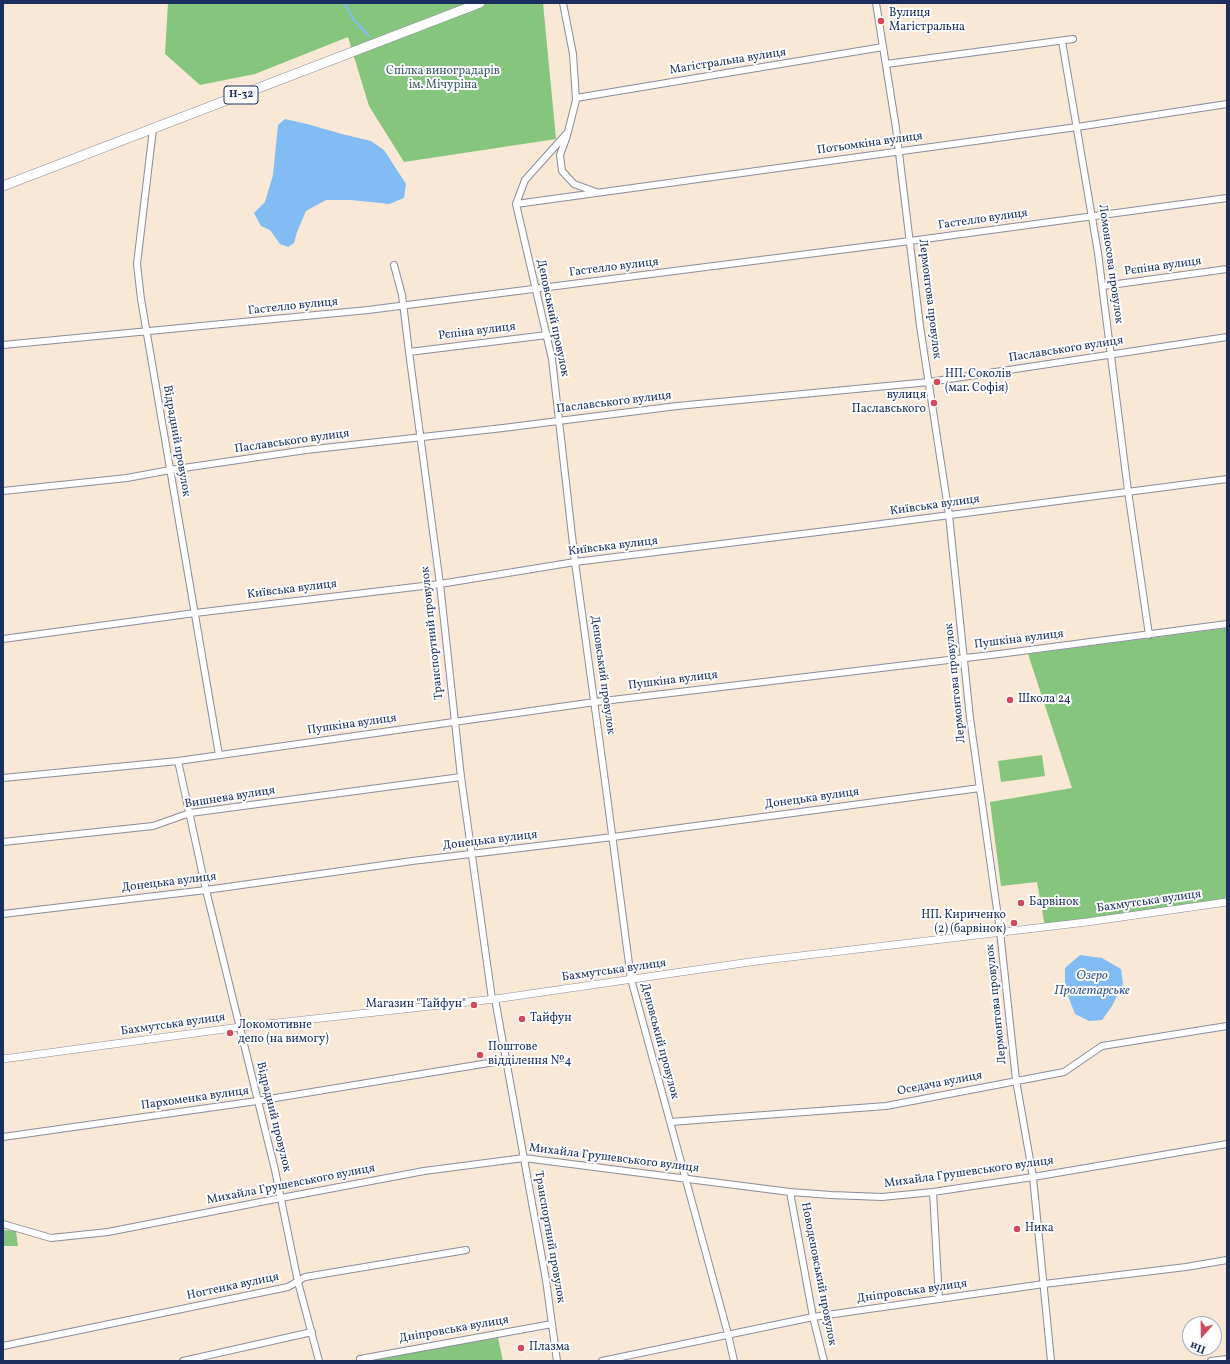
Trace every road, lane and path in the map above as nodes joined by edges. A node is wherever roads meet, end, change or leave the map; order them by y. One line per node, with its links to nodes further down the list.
1 (480, 3): 11 (main road, Н-32)
2 (563, 3): 8 (street)
3 (876, 3): 6 (street, Лермонтова провулок)
4 (1073, 39): 5 (street)
5 (1062, 41): 7 (street); 10 (street, Ломоносова провулок)
6 (883, 47): 7 (street, Лермонтова провулок); 8 (street, Магістральна вулиця)
7 (886, 64): 13 (street, Лермонтова провулок)
8 (576, 98): 12 (street)
9 (1227, 104): 10 (street, Потьомкіна вулиця)
10 (1077, 127): 13 (street, Потьомкіна вулиця); 18 (street, Ломоносова провулок)
11 (152, 129): 14 (main road, Н-32); 25 (street, Відрадний провулок)
12 (568, 132): 15 (street); 17 (street)
13 (899, 152): 15 (street, Потьомкіна вулиця); 19 (street, Лермонтова провулок)
14 (3, 186)
15 (597, 192): 17 (street, Потьомкіна вулиця)
16 (1227, 198): 18 (street, Гастелло вулиця)
17 (516, 204): 23 (street, Деповський провулок)
18 (1092, 216): 19 (street, Гастелло вулиця); 22 (street, Ломоносова провулок)
19 (910, 241): 23 (street, Гастелло вулиця); 31 (street, Лермонтова провулок)
20 (394, 265): 24 (street, Транспортний провулок)
21 (1227, 269): 22 (street, Рєпіна вулиця)
22 (1103, 286): 30 (street, Ломоносова провулок)
23 (536, 289): 24 (street, Гастелло вулиця); 26 (street, Деповський провулок)
24 (403, 306): 25 (street, Гастелло вулиця); 29 (street, Транспортний провулок)
25 (147, 332): 28 (street, Гастелло вулиця); 34 (street, Відрадний провулок)
26 (547, 335): 29 (street, Рєпіна вулиця); 32 (street, Деповський провулок)
27 (1227, 337): 30 (street, Паславського вулиця)
28 (3, 345)
29 (410, 352): 33 (street, Транспортний провулок)
30 (1111, 355): 31 (street, Паславського вулиця); 37 (street, Ломоносова провулок)
31 (929, 382): 32 (street, Паславського вулиця); 38 (street, Лермонтова провулок)
32 (558, 421): 33 (street, Паславського вулиця); 39 (street, Деповський провулок)
33 (421, 437): 34 (street, Паславського вулиця); 40 (street, Транспортний провулок)
34 (170, 470): 36 (street, Паславського вулиця); 41 (street, Відрадний провулок)
35 (1227, 479): 37 (street, Київська вулиця)
36 (3, 491)
37 (1128, 491): 38 (street, Київська вулиця); 43 (street, Ломоносова провулок)
38 (949, 515): 39 (street, Київська вулиця); 45 (street, Лермонтова провулок)
39 (575, 562): 40 (street, Київська вулиця); 46 (street, Деповський провулок)
40 (440, 584): 41 (street, Київська вулиця); 47 (street, Транспортний провулок)
41 (195, 613): 44 (street, Київська вулиця); 48 (street, Відрадний провулок)
42 (1227, 624): 43 (street, Пушкіна вулиця)
43 (1149, 635): 45 (street, Пушкіна вулиця)
44 (3, 639)
45 (964, 657): 46 (street, Пушкіна вулиця); 52 (street, Лермонтова провулок)
46 (595, 702): 47 (street, Пушкіна вулиця); 54 (street, Деповський провулок)
47 (454, 721): 48 (street, Пушкіна вулиця); 50 (street, Транспортний провулок)
48 (219, 755): 49 (street, Пушкіна вулиця)
49 (178, 761): 51 (street, Пушкіна вулиця); 53 (street, Відрадний провулок)
50 (461, 777): 53 (street, Вишнева вулиця); 56 (street, Транспортний провулок)
51 (3, 778)
52 (980, 788): 54 (street, Донецька вулиця); 60 (street, Лермонтова провулок)
53 (190, 813): 55 (street, Вишнева вулиця); 57 (street, Відрадний провулок)
54 (612, 837): 56 (street, Донецька вулиця); 61 (street, Деповський провулок)
55 (3, 842)
56 (472, 854): 57 (street, Донецька вулиця); 62 (street, Транспортний провулок)
57 (206, 890): 59 (street, Донецька вулиця); 64 (street, Відрадний провулок)
58 (1227, 902): 60 (street, Бахмутська вулиця)
59 (3, 914)
60 (1000, 931): 61 (street, Бахмутська вулиця); 67 (street, Лермонтова провулок)
61 (631, 979): 62 (street, Бахмутська вулиця); 69 (street, Деповський провулок)
62 (494, 999): 64 (street, Бахмутська вулиця); 66 (street, Транспортний провулок)
63 (1227, 1026): 67 (street, Оседача вулиця)
64 (240, 1028): 65 (street, Бахмутська вулиця); 68 (street, Відрадний провулок)
65 (3, 1059)
66 (507, 1060): 68 (street, Пархоменка вулиця); 72 (street, Транспортний провулок)
67 (1016, 1080): 69 (street, Оседача вулиця); 73 (street, Лермонтова провулок)
68 (257, 1101): 70 (street, Пархоменка вулиця); 77 (street, Відрадний провулок)
69 (670, 1122): 74 (street, Деповський провулок)
70 (3, 1137)
71 (1227, 1144): 73 (street, Михайла Грушевського вулиця)
72 (524, 1158): 74 (street, Михайла Грушевського вулиця); 77 (street, Михайла Грушевського вулиця); 85 (street, Транспортний провулок)
73 (1033, 1177): 76 (street, Михайла Грушевського вулиця); 82 (street, Лермонтова провулок)
74 (685, 1179): 75 (street, Михайла Грушевського вулиця); 87 (street, Деповський провулок)
75 (790, 1192): 76 (street, Михайла Грушевського вулиця); 84 (street, Новодеповський провулок)
76 (932, 1192): 83 (street)
77 (280, 1198): 78 (street, Михайла Грушевського вулиця); 81 (street, Відрадний провулок)
78 (3, 1224)
79 (466, 1250): 81 (street, Ногтенка вулиця)
80 (1227, 1260): 82 (street, Дніпровська вулиця)
81 (298, 1282): 86 (street, Відрадний провулок); 88 (street, Ногтенка вулиця)
82 (1044, 1284): 83 (street, Дніпровська вулиця); 97 (street, Лермонтова провулок)
83 (939, 1299): 84 (street, Дніпровська вулиця)
84 (813, 1317): 87 (street, Дніпровська вулиця); 96 (street, Новодеповський провулок)
85 (552, 1324): 89 (street, Дніпровська вулиця); 93 (street, Транспортний провулок)
86 (312, 1332): 91 (street); 92 (street, Відрадний провулок)
87 (728, 1334): 94 (street, Дніпровська вулиця); 95 (street, Деповський провулок)
88 (3, 1346)
89 (360, 1359)
90 (1227, 1359): 98 (street)
91 (183, 1361)
92 (318, 1361)
93 (557, 1361)
94 (602, 1361)
95 (734, 1361)
96 (824, 1361)
97 (1051, 1361)
98 (1211, 1361)

